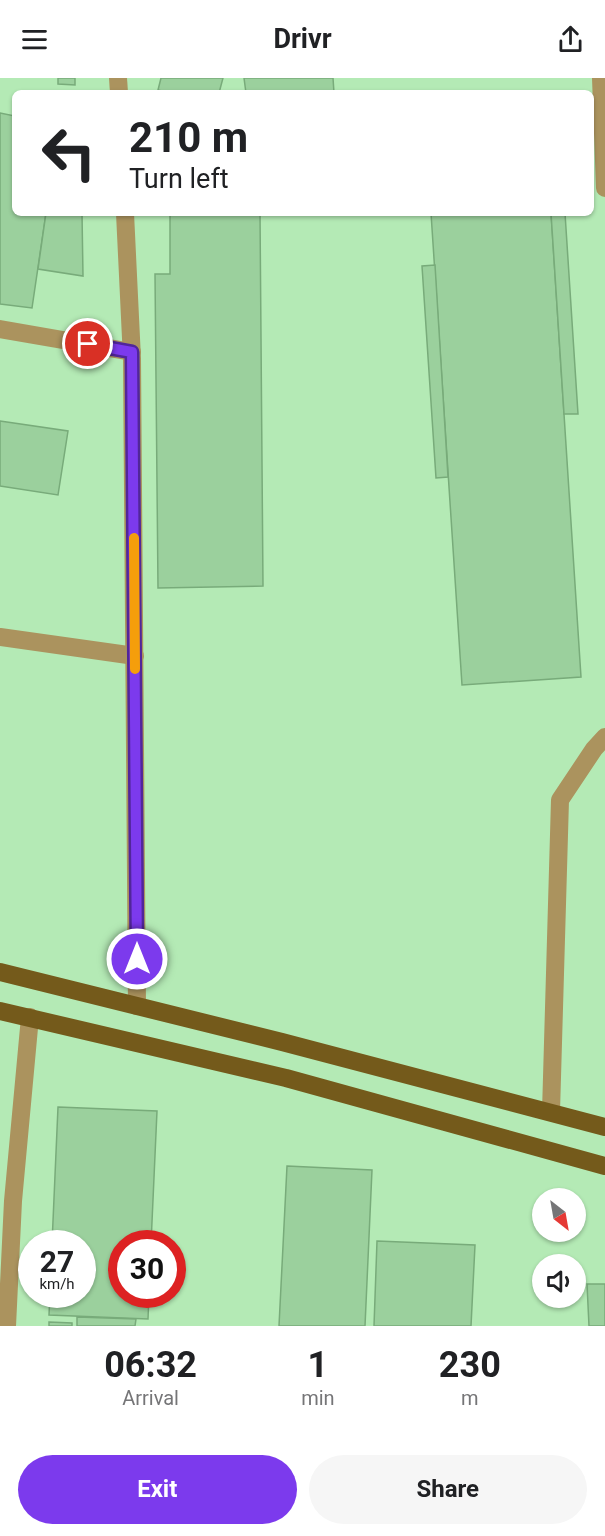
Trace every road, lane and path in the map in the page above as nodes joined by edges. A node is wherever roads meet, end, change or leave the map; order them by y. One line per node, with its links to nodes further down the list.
1 (601, 78): 2 (street)
2 (605, 188)
3 (125, 216): 5 (street)
4 (0, 329): 5 (street)
5 (132, 352): 7 (street)
6 (0, 637): 7 (street)
7 (135, 656): 10 (street)
8 (605, 737): 13 (street)
9 (0, 972): 10 (main road)
10 (137, 1006): 13 (main road)
11 (0, 1011): 12 (main road)
12 (30, 1017): 15 (main road); 16 (street)
13 (551, 1113): 14 (main road)
14 (605, 1126)
15 (605, 1166)
16 (7, 1326)

